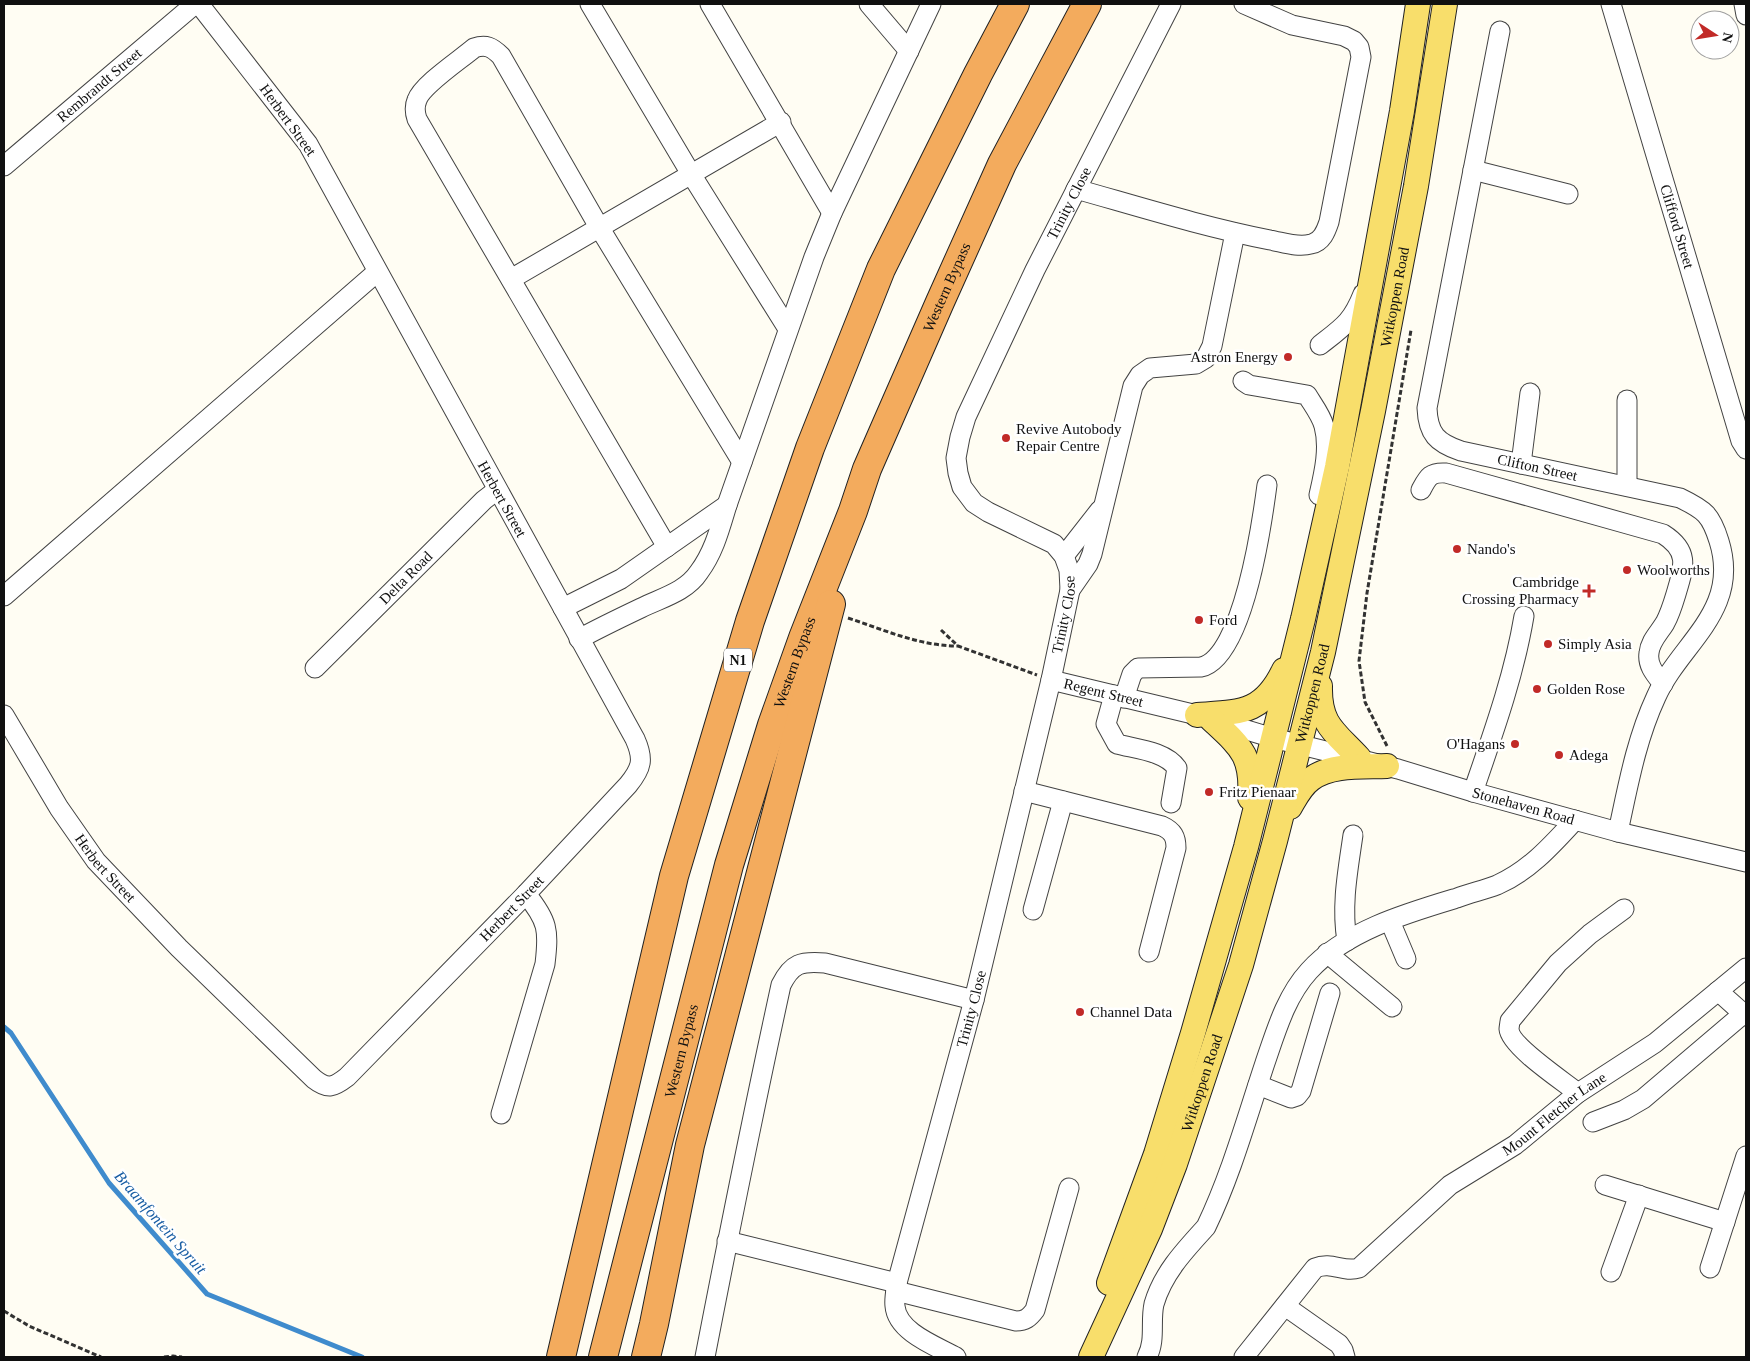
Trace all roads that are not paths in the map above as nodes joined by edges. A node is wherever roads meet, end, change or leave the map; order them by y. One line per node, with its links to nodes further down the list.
1 (195, 4): 19 (street, Rembrandt Street)
2 (199, 4): 28 (street, Herbert Street)
3 (590, 4): 21 (street)
4 (710, 4): 18 (street)
5 (869, 4): 17 (street)
6 (931, 4): 17 (street)
7 (1015, 4): 103 (highway, N1)
8 (1087, 4): 44 (highway, Western Bypass)
9 (1171, 4): 22 (street, Trinity Close)
10 (1244, 4): 26 (street)
11 (1418, 4): 27 (main road, Witkoppen Road)
12 (1445, 4): 54 (main road, Witkoppen Road)
13 (1611, 4): 35 (street, Clifford Street)
14 (1744, 4): 15 (street)
15 (1746, 15)
16 (1500, 31): 20 (street, Clifton Street)
17 (909, 51): 24 (street)
18 (781, 122): 21 (street); 24 (street)
19 (4, 166)
20 (1473, 170): 23 (street); 37 (street, Clifton Street)
21 (691, 174): 25 (street); 30 (street)
22 (1076, 189): 26 (street); 46 (street, Trinity Close)
23 (1568, 194)
24 (832, 213): 30 (street)
25 (599, 227): 29 (street); 29 (street); 36 (street)
26 (1235, 233): 42 (street)
27 (1376, 257): 31 (street); 47 (main road, Witkoppen Road)
28 (377, 272): 40 (street, Herbert Street); 49 (street)
29 (510, 279): 45 (street)
30 (788, 329): 36 (street)
31 (1320, 346)
32 (1243, 381): 47 (street)
33 (1530, 392): 37 (street)
34 (1627, 400): 39 (street)
35 (1746, 449)
36 (742, 462): 43 (street)
37 (1521, 464): 39 (street, Clifton Street)
38 (1267, 485): 58 (street)
39 (1627, 486): 57 (street, Clifton Street)
40 (497, 490): 50 (street, Herbert Street); 55 (street, Delta Road)
41 (1420, 490): 57 (street)
42 (1105, 503): 46 (street); 48 (street)
43 (727, 505): 45 (street); 53 (street)
44 (853, 511): 104 (highway, Western Bypass); 105 (highway)
45 (667, 547): 50 (street)
46 (1064, 556): 48 (street, Trinity Close)
47 (1315, 561): 52 (main road, Witkoppen Road)
48 (1070, 590): 56 (street, Trinity Close)
49 (4, 596)
50 (562, 608): 53 (street, Herbert Street)
51 (1524, 616): 66 (street)
52 (1303, 619): 60 (main road); 61 (main road, Witkoppen Road)
53 (579, 639): 75 (street, Herbert Street)
54 (1323, 652): 62 (main road, Witkoppen Road); 63 (main road)
55 (315, 668)
56 (1051, 680): 58 (street, Regent Street); 65 (street, Trinity Close)
57 (1663, 684): 70 (street, Clifton Street)
58 (1119, 696): 60 (street, Regent Street); 68 (street)
59 (4, 715): 75 (street, Herbert Street)
60 (1204, 717): 61 (street, Regent Street); 73 (main road)
61 (1273, 738): 62 (street, Regent Street); 73 (main road, Witkoppen Road)
62 (1300, 745): 63 (street, Stonehaven Road); 72 (main road, Witkoppen Road)
63 (1359, 758): 64 (street, Stonehaven Road)
64 (1393, 767): 66 (street, Stonehaven Road); 72 (main road)
65 (1024, 791): 67 (street); 86 (street, Trinity Close)
66 (1473, 792): 69 (street, Stonehaven Road)
67 (1063, 801): 77 (street); 80 (street)
68 (1171, 803)
69 (1575, 820): 70 (street, Stonehaven Road); 78 (street)
70 (1618, 832): 74 (street, Stonehaven Road)
71 (1353, 835): 79 (street)
72 (1275, 841): 109 (main road, Witkoppen Road)
73 (1246, 847): 108 (main road, Witkoppen Road)
74 (1746, 862)
75 (526, 894): 91 (street)
76 (1624, 909): 90 (street)
77 (1033, 910)
78 (1390, 921): 79 (street); 82 (street)
79 (1347, 941): 81 (street)
80 (1149, 952)
81 (1327, 953): 87 (street); 89 (street)
82 (1406, 959)
83 (1746, 968): 84 (street, Mount Fletcher Lane)
84 (1718, 991): 88 (street); 90 (street, Mount Fletcher Lane)
85 (1330, 993): 89 (street)
86 (974, 1000): 98 (street); 101 (street, Trinity Close)
87 (1392, 1007)
88 (1745, 1015): 92 (street)
89 (1258, 1086): 110 (street)
90 (1578, 1092): 102 (street, Mount Fletcher Lane)
91 (501, 1114)
92 (1593, 1122)
93 (1746, 1156): 97 (street)
94 (1605, 1184): 96 (street)
95 (1069, 1188): 101 (street)
96 (1639, 1195): 97 (street); 100 (street)
97 (1725, 1222): 99 (street)
98 (727, 1241): 101 (street); 106 (street)
99 (1710, 1268)
100 (1611, 1272)
101 (897, 1287): 107 (street, Trinity Close)
102 (1285, 1306): 111 (street); 112 (street)
103 (553, 1354)
104 (603, 1357)
105 (646, 1357)
106 (705, 1357)
107 (956, 1357)
108 (1080, 1357)
109 (1091, 1357)
110 (1146, 1357)
111 (1244, 1357)
112 (1345, 1357)

